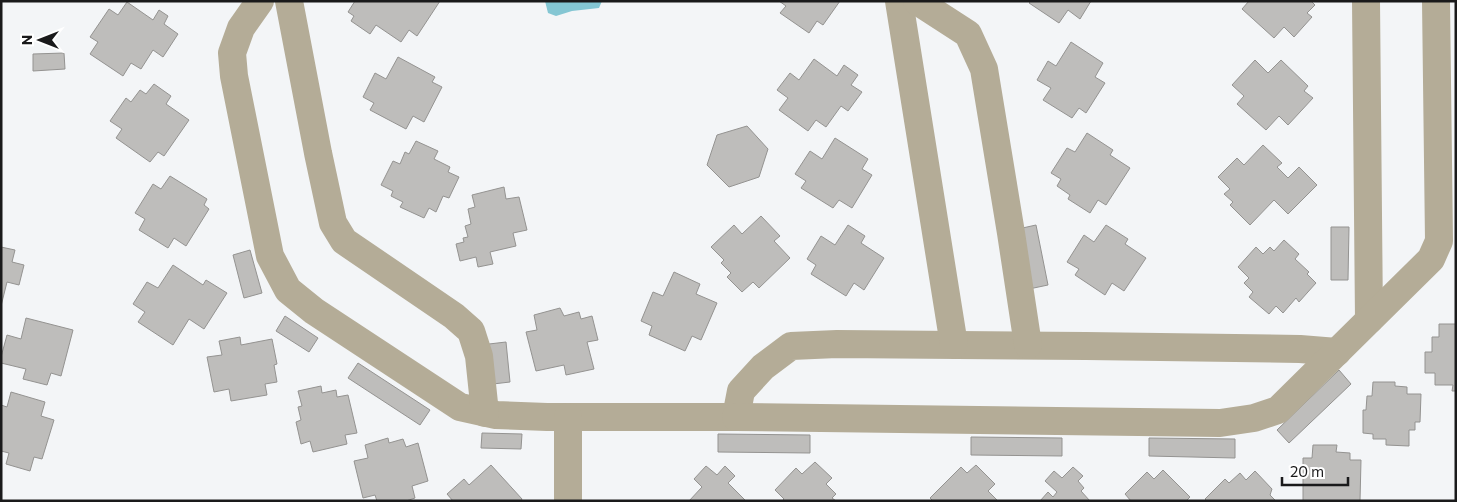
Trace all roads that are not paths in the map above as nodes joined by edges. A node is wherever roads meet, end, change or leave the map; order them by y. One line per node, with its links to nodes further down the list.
1 (260, 1): 11 (street)
2 (289, 1): 11 (street)
3 (899, 1): 8 (street)
4 (917, 1): 9 (street)
5 (1366, 1): 7 (street)
6 (1436, 1): 7 (street)
7 (1369, 320): 10 (street)
8 (954, 345): 9 (street); 13 (street)
9 (1028, 345): 10 (street)
10 (1338, 352): 13 (street)
11 (485, 413): 12 (street)
12 (568, 417): 13 (street); 14 (street)
13 (736, 417)
14 (568, 501)

